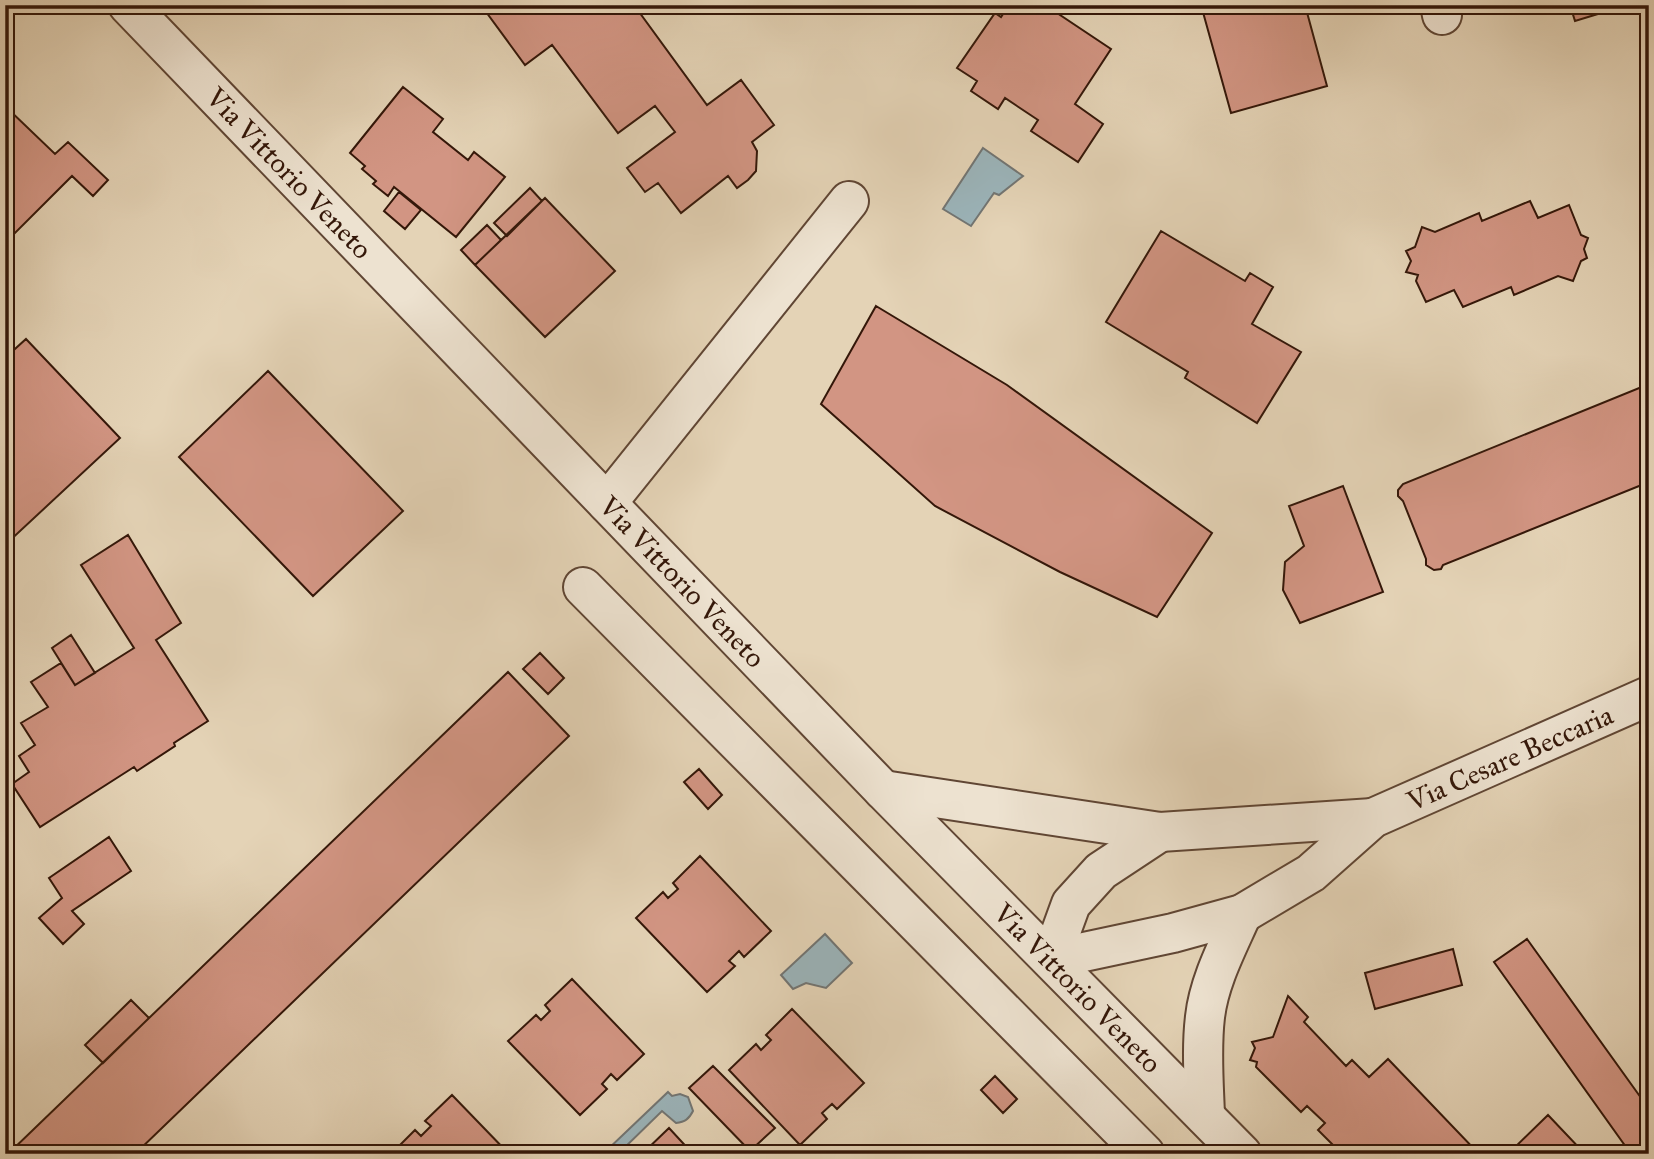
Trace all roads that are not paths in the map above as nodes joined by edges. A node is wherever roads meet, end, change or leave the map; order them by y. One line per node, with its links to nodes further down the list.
1 (128, 5): 3 (street, Via Vittorio Veneto)
2 (849, 201): 3 (street)
3 (607, 503): 6 (street, Via Vittorio Veneto)
4 (583, 587): 12 (street)
5 (1649, 696): 7 (street, Via Cesare Beccaria)
6 (883, 790): 8 (street, Via Cesare Beccaria); 10 (street, Via Vittorio Veneto)
7 (1373, 818): 8 (street, Via Cesare Beccaria); 9 (street, Via Cesare Beccaria)
8 (1160, 832): 10 (street, Via Cesare Beccaria)
9 (1242, 914): 10 (street, Via Cesare Beccaria); 11 (street)
10 (1051, 958): 11 (street, Via Vittorio Veneto)
11 (1205, 1116): 13 (street, Via Vittorio Veneto)
12 (1145, 1154)
13 (1242, 1154)

